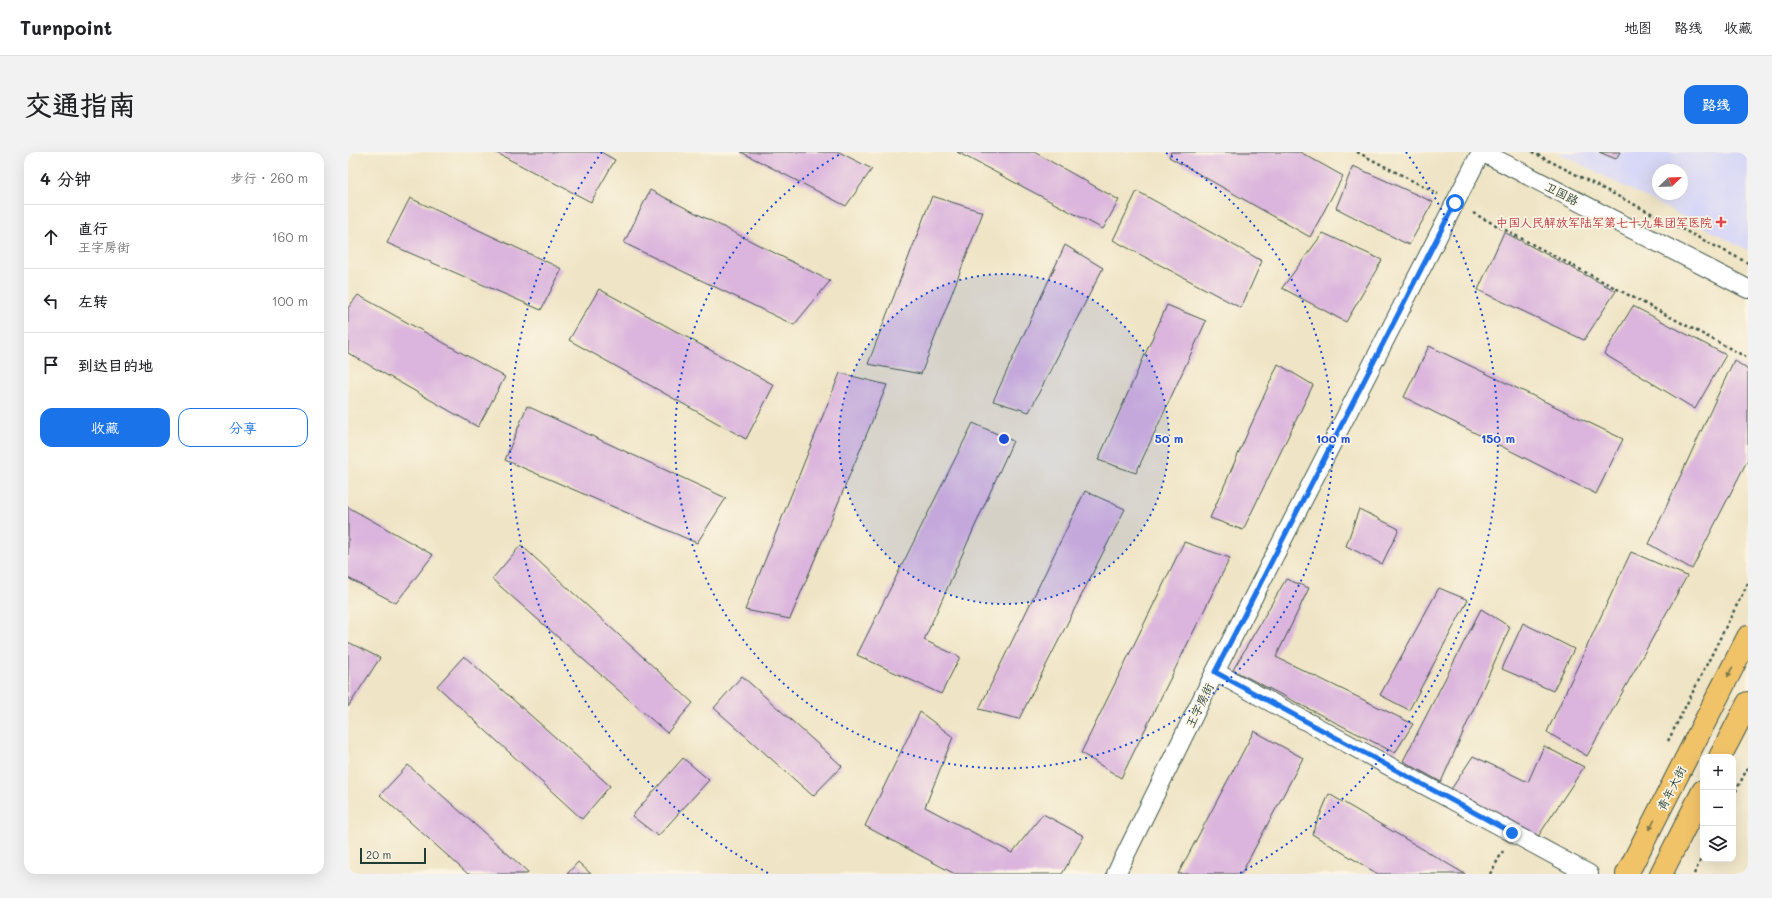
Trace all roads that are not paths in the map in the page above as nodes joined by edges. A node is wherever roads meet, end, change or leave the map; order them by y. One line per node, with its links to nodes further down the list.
1 (1482, 152): 2 (street, 卫国路); 4 (street, 王字房街)
2 (1748, 288)
3 (1748, 637): 10 (main road, 青年大街, one-way to 10)
4 (1215, 672): 8 (street, 王字房街); 9 (street)
5 (1748, 703): 6 (main road)
6 (1722, 754)
7 (1700, 797): 11 (main road)
8 (1116, 874)
9 (1589, 874)
10 (1627, 874)
11 (1661, 874)

